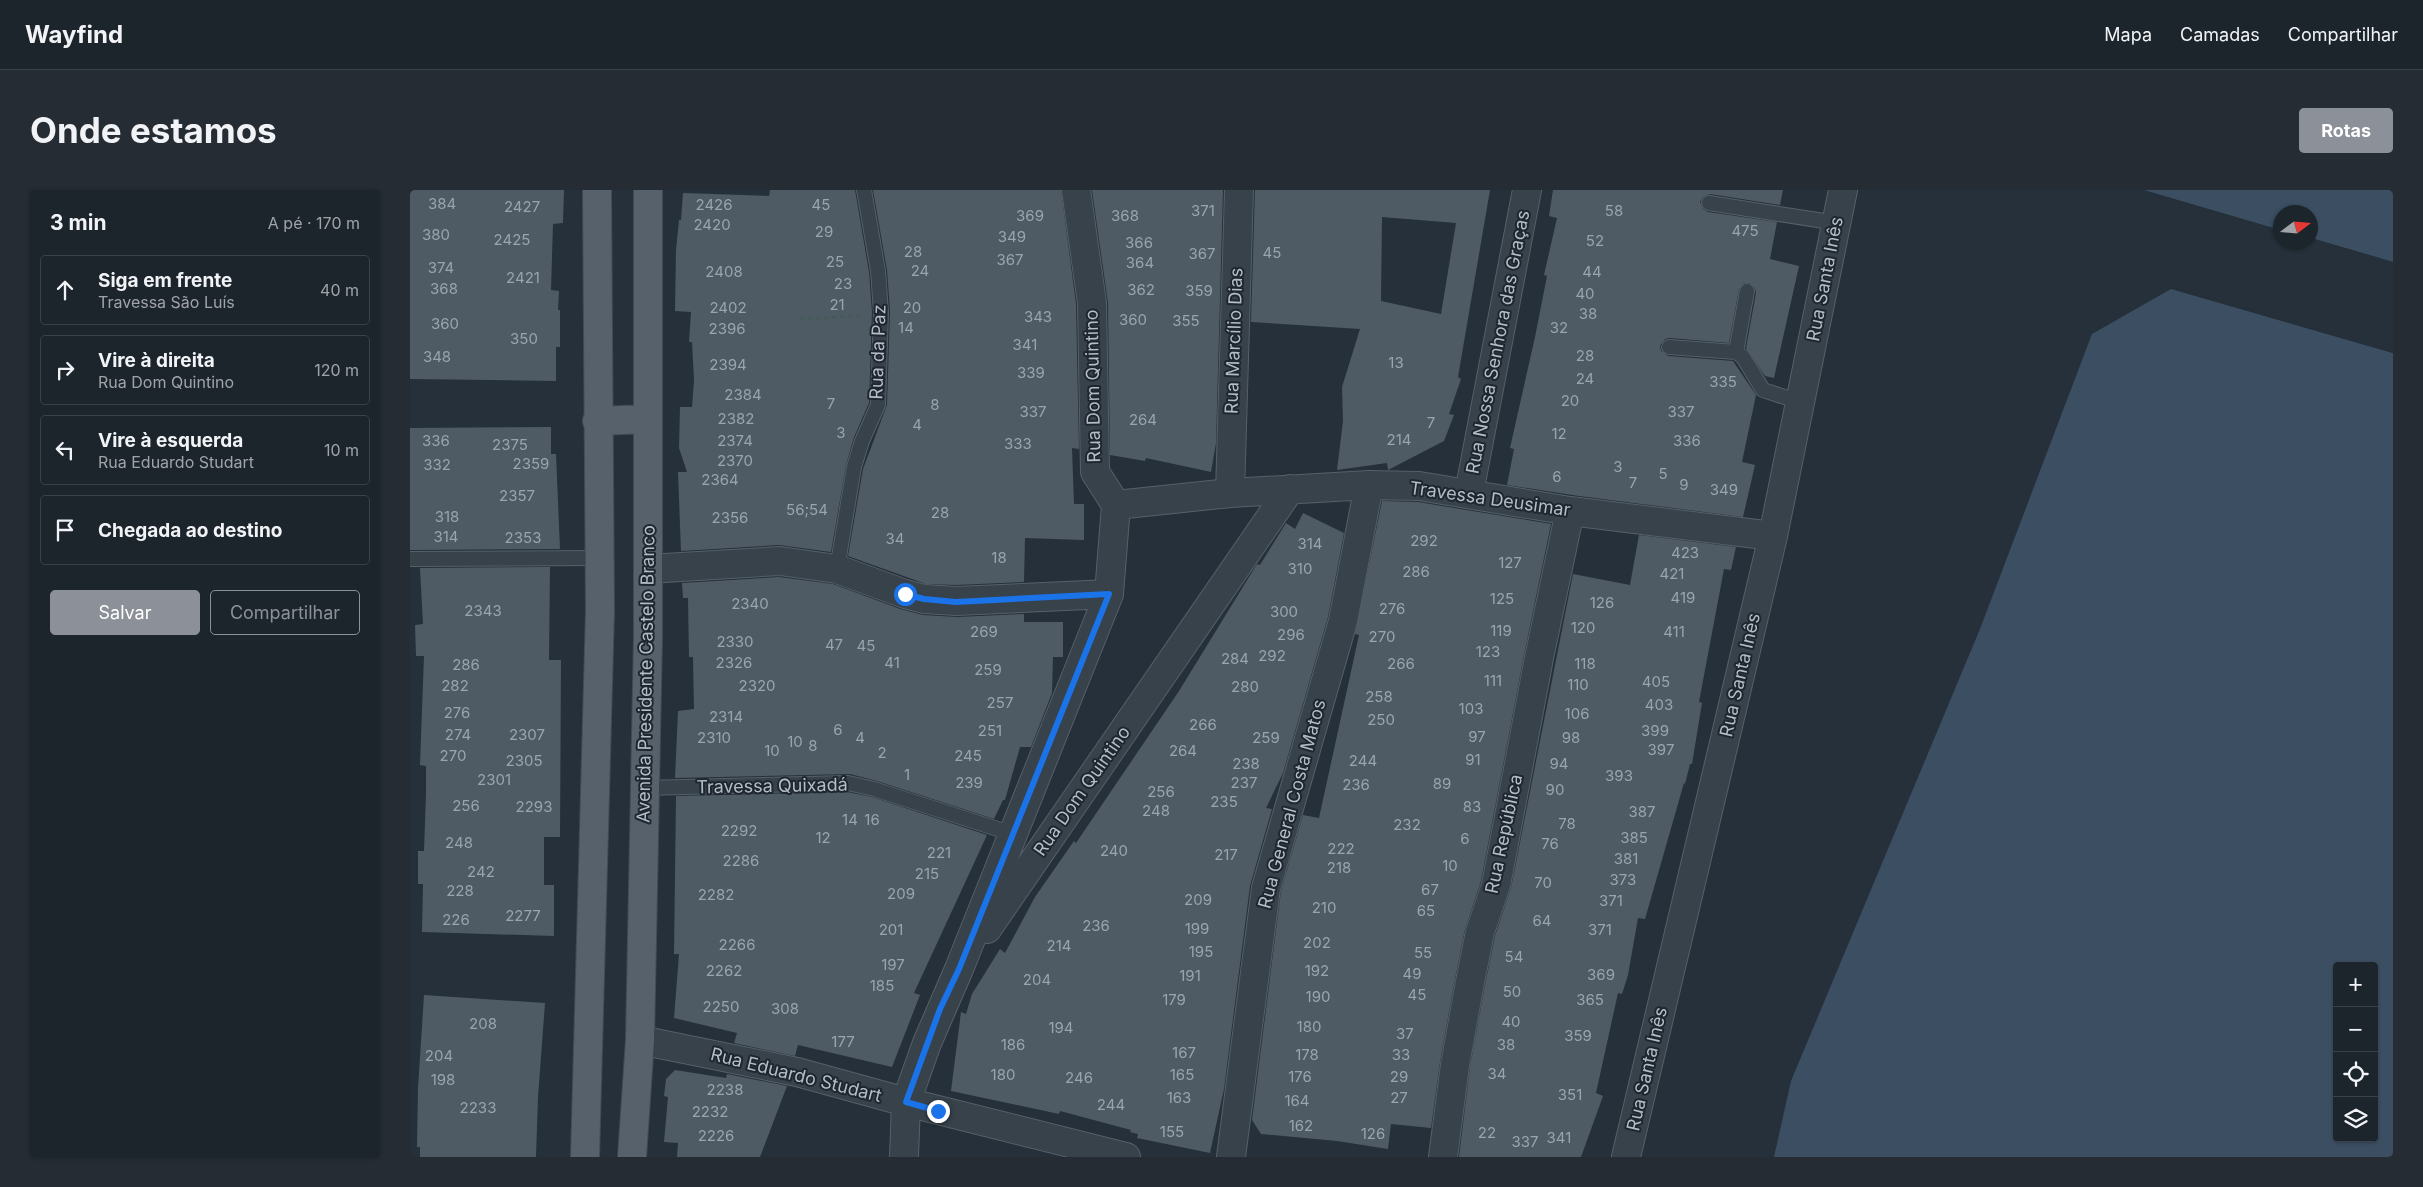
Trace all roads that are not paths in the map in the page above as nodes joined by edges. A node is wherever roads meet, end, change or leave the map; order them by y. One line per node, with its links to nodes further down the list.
1 (597, 190): 15 (main road)
2 (648, 190): 14 (main road, Avenida Presidente Castelo Branco)
3 (864, 190): 26 (lane, Rua da Paz)
4 (1076, 190): 20 (street, Rua Dom Quintino)
5 (1239, 190): 18 (street, Rua Marcílio Dias)
6 (1526, 190): 19 (street, Rua Nossa Senhora das Graças)
7 (1842, 190): 9 (street, Rua Santa Inês)
8 (1709, 203): 9 (lane)
9 (1837, 224): 13 (street, Rua Santa Inês)
10 (1747, 290): 12 (lane)
11 (1669, 347): 12 (lane)
12 (1736, 352): 13 (lane)
13 (1800, 402): 22 (street, Rua Santa Inês)
14 (648, 420): 15 (main road); 25 (main road, Avenida Presidente Castelo Branco)
15 (597, 421): 23 (main road)
16 (1369, 485): 17 (street, Travessa Deusimar); 19 (street, Travessa Deusimar); 37 (street, Rua General Costa Matos)
17 (1290, 489): 18 (street, Travessa Deusimar); 30 (street, Rua Dom Quintino)
18 (1230, 493): 20 (street, Travessa Deusimar)
19 (1469, 493): 21 (street, Travessa Deusimar)
20 (1116, 505): 27 (street, Rua Dom Quintino)
21 (1570, 511): 22 (street, Travessa Deusimar); 38 (street, Rua República)
22 (1773, 536): 39 (street, Rua Santa Inês)
23 (599, 558): 24 (lane); 33 (main road)
24 (410, 559)
25 (648, 569): 26 (street); 28 (main road, Avenida Presidente Castelo Branco)
26 (837, 569): 27 (street)
27 (1109, 594): 29 (street, Rua Dom Quintino)
28 (644, 788): 29 (lane, Travessa Quixadá); 31 (main road, Avenida Presidente Castelo Branco)
29 (1013, 834): 30 (street, Rua Dom Quintino)
30 (959, 969): 32 (street, Rua Dom Quintino)
31 (640, 1040): 32 (street, Rua Eduardo Studart); 34 (main road, Avenida Presidente Castelo Branco)
32 (906, 1102): 35 (street, Rua Dom Quintino); 36 (street, Rua Eduardo Studart)
33 (585, 1157)
34 (632, 1157)
35 (904, 1157)
36 (1126, 1157)
37 (1231, 1157)
38 (1443, 1157)
39 (1626, 1157)

